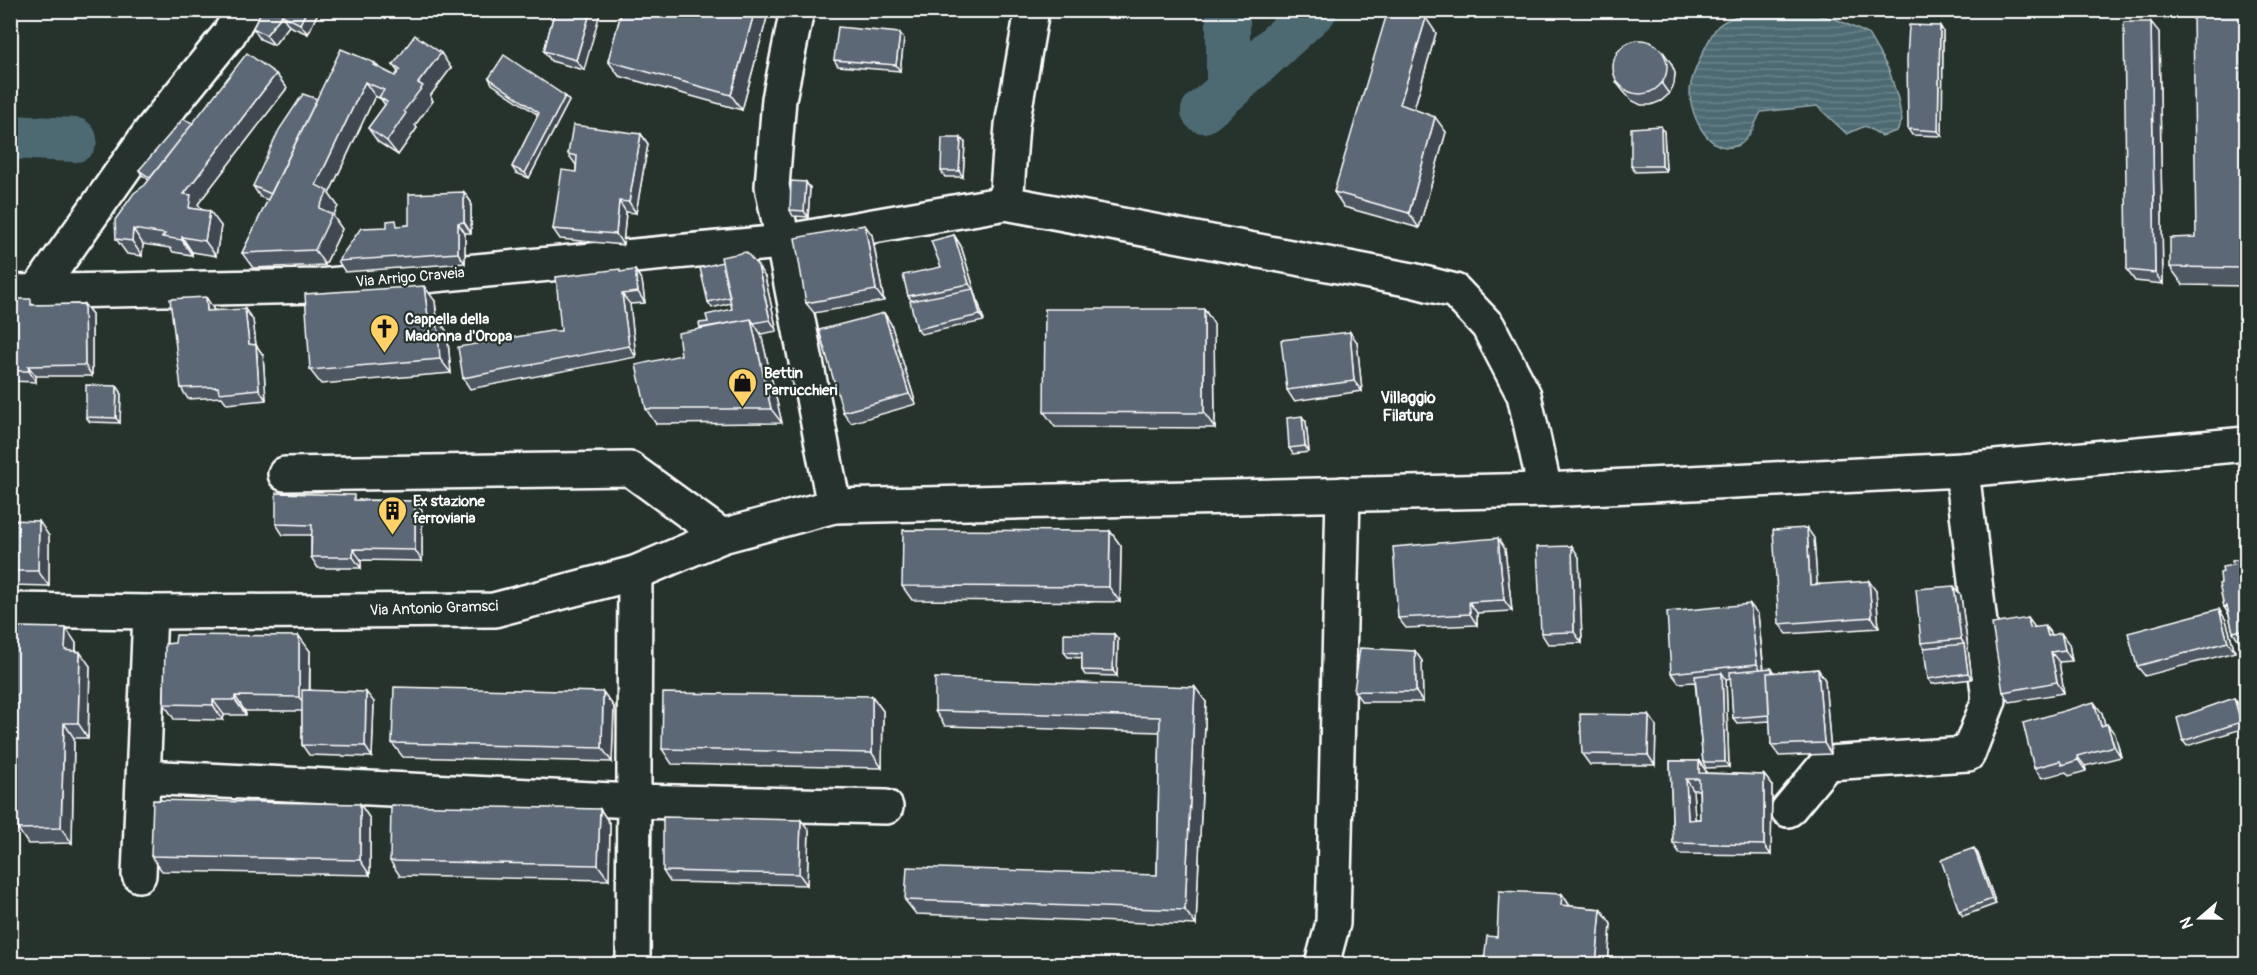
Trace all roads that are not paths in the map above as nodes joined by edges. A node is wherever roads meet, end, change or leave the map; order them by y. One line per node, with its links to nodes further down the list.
1 (243, 10): 6 (street, Via Arrigo Craveia)
2 (797, 10): 5 (street)
3 (1032, 10): 4 (street)
4 (1006, 203): 5 (street, Via Arrigo Craveia); 10 (street)
5 (781, 242): 6 (street, Via Arrigo Craveia); 12 (street)
6 (24, 291)
7 (2247, 444): 8 (street, Via Antonio Gramsci)
8 (1962, 470): 10 (street, Via Antonio Gramsci); 20 (street)
9 (285, 474): 13 (street)
10 (1545, 490): 11 (street, Via Antonio Gramsci)
11 (1343, 494): 12 (street, Via Antonio Gramsci); 23 (street)
12 (834, 506): 13 (street, Via Antonio Gramsci)
13 (722, 536): 14 (street, Via Antonio Gramsci)
14 (635, 573): 16 (street, Via Antonio Gramsci); 18 (street)
15 (10, 610): 16 (street, Via Antonio Gramsci)
16 (150, 612): 17 (street)
17 (143, 777): 18 (street); 21 (street)
18 (633, 801): 19 (street); 22 (street)
19 (886, 807)
20 (1788, 810)
21 (139, 875)
22 (633, 964)
23 (1322, 964)

